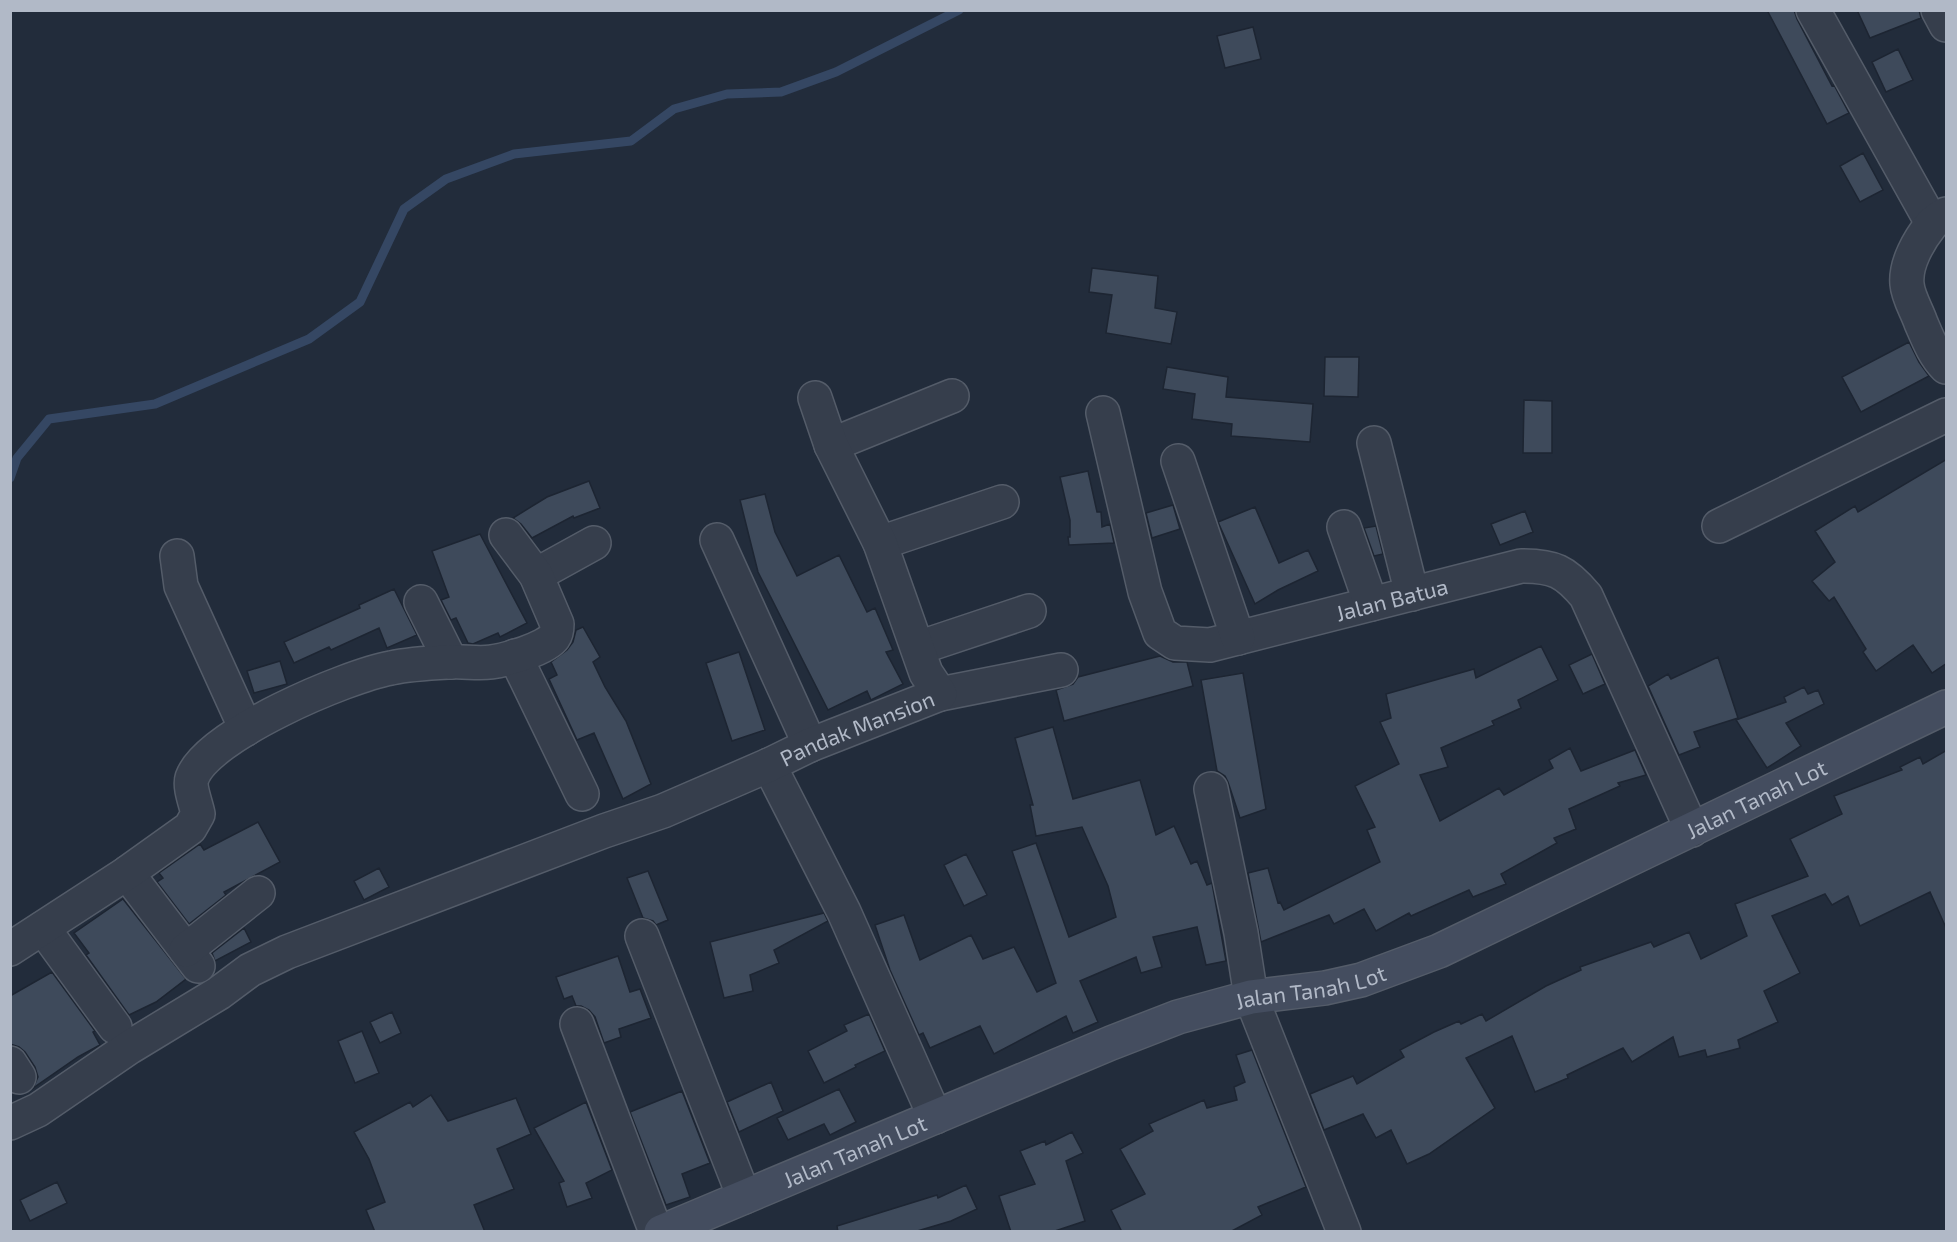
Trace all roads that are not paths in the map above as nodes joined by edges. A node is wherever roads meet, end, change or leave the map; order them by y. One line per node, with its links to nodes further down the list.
1 (1814, 10): 4 (street)
2 (1938, 10): 3 (street)
3 (1947, 25)
4 (1940, 219): 5 (street)
5 (1947, 367)
6 (952, 396): 11 (street)
7 (815, 398): 11 (street, Pandak Mansion)
8 (1103, 413): 26 (street, Jalan Batua)
9 (1947, 415): 14 (street)
10 (1374, 444): 22 (street)
11 (831, 445): 19 (street, Pandak Mansion)
12 (1178, 461): 26 (street)
13 (1002, 502): 19 (street)
14 (1719, 526)
15 (1344, 527): 24 (street)
16 (507, 535): 21 (street)
17 (717, 540): 34 (street)
18 (594, 543): 21 (street)
19 (880, 543): 27 (street, Pandak Mansion)
20 (177, 556): 33 (street)
21 (536, 575): 28 (street)
22 (1412, 594): 24 (street, Jalan Batua); 38 (street, Jalan Batua)
23 (421, 602): 29 (street)
24 (1371, 604): 26 (street, Jalan Batua)
25 (1029, 611): 27 (street)
26 (1238, 638)
27 (918, 648): 31 (street, Pandak Mansion)
28 (515, 656): 29 (street); 37 (street)
29 (451, 662): 33 (street)
30 (1061, 670): 31 (street)
31 (940, 694): 34 (street, Pandak Mansion)
32 (1947, 707): 38 (main road, Jalan Tanah Lot)
33 (246, 729): 39 (street)
34 (810, 745): 35 (street, Pandak Mansion)
35 (769, 765): 47 (street, Pandak Mansion); 48 (street)
36 (1211, 789): 44 (street)
37 (582, 794)
38 (1692, 830): 44 (main road, Jalan Tanah Lot)
39 (127, 873): 40 (street); 41 (street)
40 (258, 893)
41 (43, 928): 43 (street); 46 (street)
42 (642, 936): 49 (street)
43 (10, 949)
44 (1251, 997): 47 (main road, Jalan Tanah Lot); 52 (street)
45 (577, 1024): 50 (street)
46 (115, 1028)
47 (935, 1117): 49 (main road, Jalan Tanah Lot)
48 (10, 1123)
49 (744, 1197): 51 (main road, Jalan Tanah Lot)
50 (656, 1232)
51 (661, 1232)
52 (1344, 1232)

